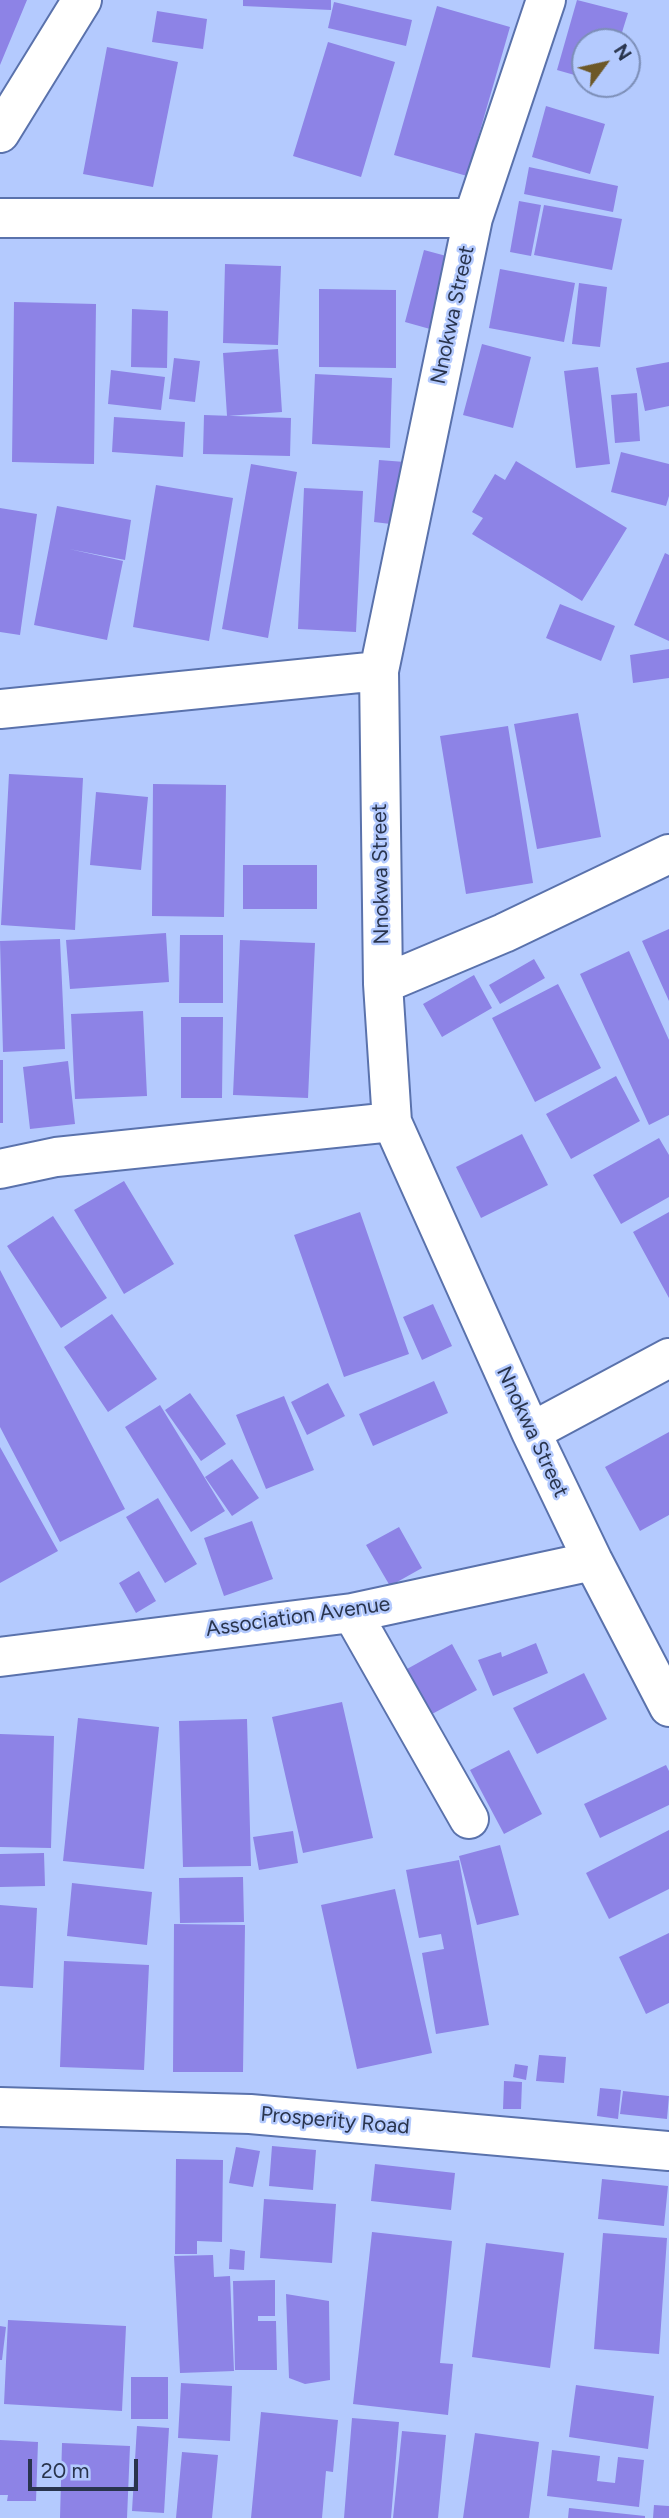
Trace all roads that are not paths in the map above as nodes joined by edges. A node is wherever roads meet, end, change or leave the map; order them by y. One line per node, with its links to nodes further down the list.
1 (82, 0): 3 (street)
2 (546, 0): 5 (street, Nnokwa Street)
3 (0, 133)
4 (0, 218): 5 (street)
5 (473, 218): 6 (street, Nnokwa Street)
6 (379, 671): 7 (street); 9 (street, Nnokwa Street)
7 (0, 709)
8 (669, 854): 9 (street)
9 (383, 984): 10 (street, Nnokwa Street)
10 (392, 1122): 11 (street); 13 (street, Nnokwa Street)
11 (0, 1169)
12 (669, 1358): 13 (street)
13 (531, 1432): 14 (street, Nnokwa Street)
14 (593, 1561): 15 (street, Association Avenue); 17 (street, Nnokwa Street)
15 (352, 1613): 16 (street, Association Avenue); 18 (street)
16 (0, 1657)
17 (669, 1707)
18 (469, 1819)
19 (0, 2107): 20 (street, Prosperity Road)
20 (669, 2151)

